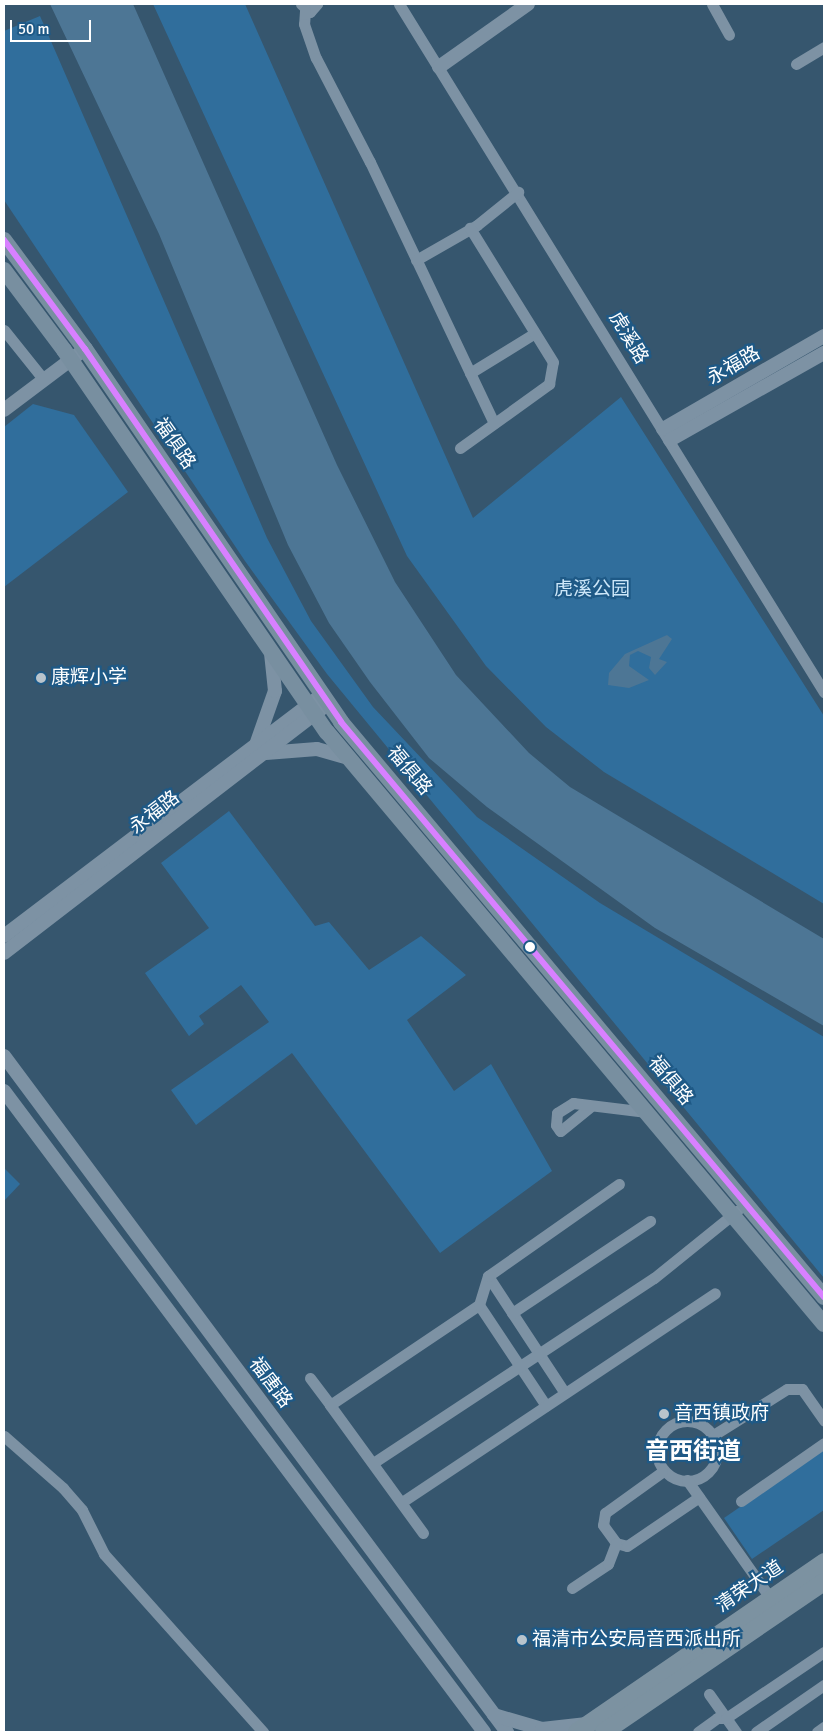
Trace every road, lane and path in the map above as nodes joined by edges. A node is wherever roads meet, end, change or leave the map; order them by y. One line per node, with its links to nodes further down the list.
1 (317, 4): 5 (street)
2 (398, 4): 9 (street, 虎溪路)
3 (528, 4): 9 (street)
4 (712, 4): 6 (street)
5 (303, 8): 13 (street)
6 (729, 35)
7 (824, 48): 8 (street)
8 (796, 64)
9 (439, 67): 10 (street, 虎溪路)
10 (518, 192): 11 (street); 25 (street, 虎溪路)
11 (470, 228): 13 (street); 16 (street)
12 (4, 240): 18 (main road, 福俱路)
13 (416, 260): 21 (street)
14 (4, 270): 20 (main road, 福俱路)
15 (4, 330): 22 (street)
16 (535, 333): 21 (street); 24 (street)
17 (824, 336): 25 (street, 永福路)
18 (85, 350): 20 (street); 29 (main road, 福俱路)
19 (824, 353): 25 (street, 永福路)
20 (71, 360): 22 (street); 27 (main road, 福俱路)
21 (470, 373): 24 (street)
22 (44, 380): 23 (street)
23 (4, 410)
24 (494, 423): 26 (street)
25 (667, 434): 28 (street, 虎溪路)
26 (460, 448)
27 (269, 647): 30 (main road, 福俱路); 31 (street)
28 (824, 692)
29 (326, 698): 30 (street, 永福路); 40 (main road, 福俱路)
30 (312, 709): 31 (street, 永福路); 32 (main road, 福俱路)
31 (259, 749): 32 (street); 33 (street, 永福路); 34 (street, 永福路)
32 (349, 758): 38 (main road, 福俱路)
33 (4, 936)
34 (4, 954)
35 (4, 1056): 74 (street, 福唐路)
36 (4, 1091): 78 (street, 福唐路)
37 (590, 1107): 38 (street)
38 (646, 1112): 41 (main road, 福俱路)
39 (619, 1184): 43 (street)
40 (746, 1203): 41 (street); 45 (main road, 福俱路)
41 (732, 1215): 48 (main road, 福俱路); 49 (street)
42 (650, 1221): 47 (street)
43 (488, 1276): 46 (street); 47 (street)
44 (714, 1293): 52 (street)
45 (824, 1296)
46 (479, 1306): 50 (street); 53 (street)
47 (512, 1312): 49 (street)
48 (824, 1324)
49 (538, 1353): 50 (street); 52 (street)
50 (519, 1366): 54 (street); 59 (street)
51 (310, 1378): 53 (street)
52 (565, 1393): 54 (street)
53 (330, 1405): 59 (street)
54 (546, 1406): 64 (street)
55 (824, 1422): 56 (street)
56 (715, 1434): 60 (street); 61 (street)
57 (4, 1436): 79 (street)
58 (824, 1443): 63 (street)
59 (373, 1463): 64 (street)
60 (662, 1472): 61 (street); 66 (street)
61 (687, 1480): 62 (street)
62 (699, 1497): 66 (street); 70 (street)
63 (742, 1501)
64 (402, 1502): 65 (street)
65 (423, 1533)
66 (616, 1543): 69 (street)
67 (824, 1562): 70 (main road, 清荣大道)
68 (824, 1582): 77 (main road, 清荣大道)
69 (572, 1588)
70 (771, 1599): 77 (main road, 清荣大道)
71 (824, 1652): 75 (street)
72 (824, 1685): 83 (street)
73 (709, 1694): 75 (street)
74 (494, 1715): 77 (street); 80 (street, 福唐路)
75 (726, 1718): 81 (street); 82 (street)
76 (824, 1727): 84 (street)
77 (590, 1729)
78 (481, 1730)
79 (262, 1732)
80 (507, 1732)
81 (698, 1732)
82 (736, 1732)
83 (756, 1732)
84 (817, 1732)

